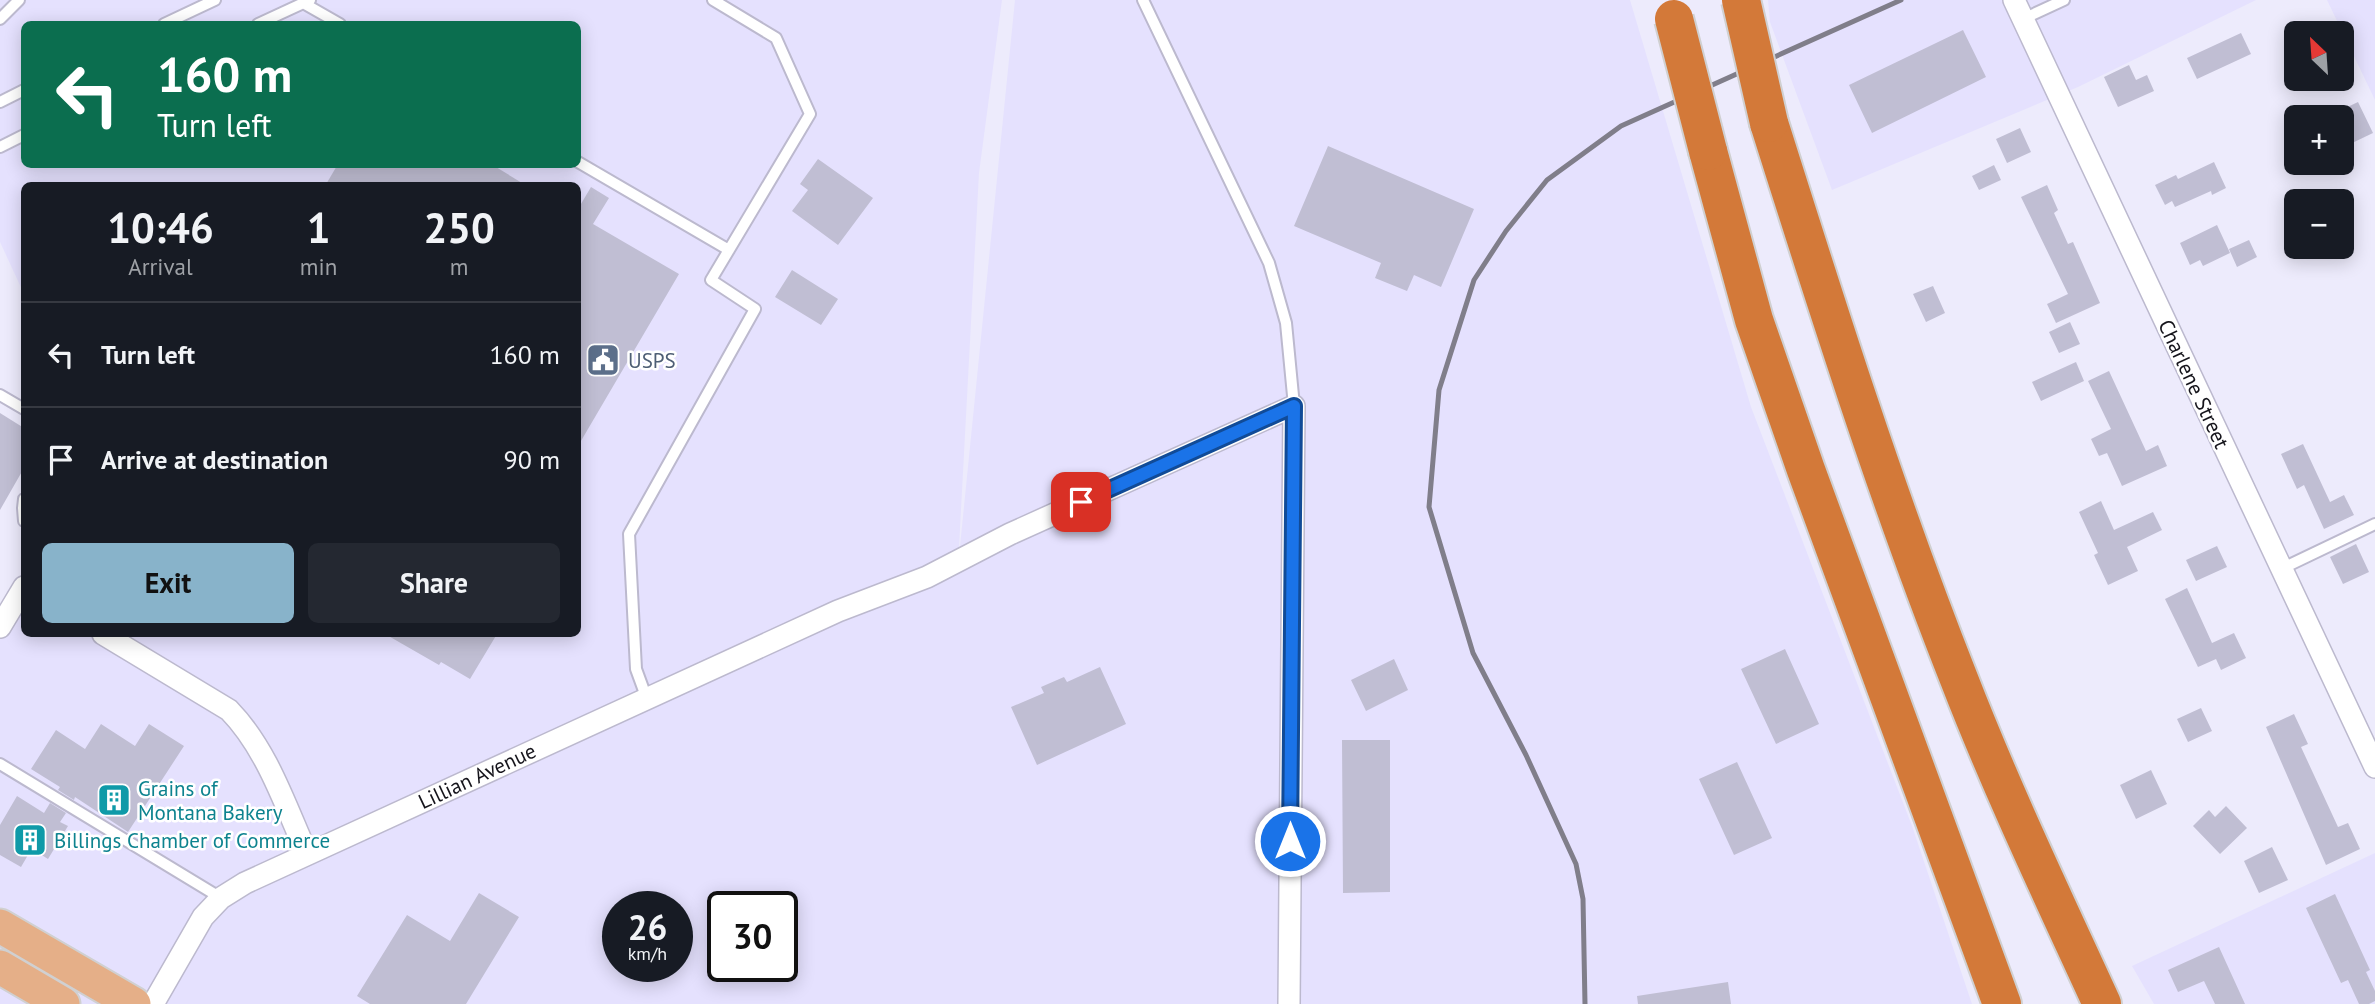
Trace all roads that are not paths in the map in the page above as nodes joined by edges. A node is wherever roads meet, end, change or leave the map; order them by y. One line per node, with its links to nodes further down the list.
1 (19, 0): 10 (lane)
2 (215, 0): 11 (lane)
3 (713, 0): 19 (lane)
4 (1143, 0): 21 (lane)
5 (1741, 0): 32 (highway, bridge)
6 (2064, 0): 9 (lane)
7 (307, 1): 12 (lane); 13 (lane)
8 (1672, 9): 29 (highway, bridge)
9 (2019, 10): 24 (street, Charlene Street)
10 (0, 19)
11 (170, 21)
12 (264, 21)
13 (337, 21)
14 (21, 92): 15 (lane)
15 (0, 102)
16 (21, 136): 17 (lane)
17 (0, 147)
18 (581, 164): 19 (lane)
19 (729, 250): 28 (lane)
20 (0, 395): 22 (lane)
21 (1294, 406): 28 (street, Lillian Avenue); 40 (street)
22 (21, 407)
23 (2375, 524): 24 (lane)
24 (2281, 569): 31 (street, Charlene Street)
25 (21, 592): 26 (street)
26 (0, 627)
27 (108, 637): 33 (street)
28 (647, 699): 33 (street, Lillian Avenue)
29 (1906, 740): 41 (highway); 42 (highway)
30 (0, 764): 34 (lane)
31 (2375, 767)
32 (2008, 800): 43 (highway); 44 (highway)
33 (307, 853): 34 (street, Lillian Avenue)
34 (221, 898): 39 (street, Lillian Avenue)
35 (0, 926): 38 (main road)
36 (0, 967): 37 (main road)
37 (63, 1004)
38 (134, 1004)
39 (153, 1004)
40 (1289, 1004)
41 (2002, 1004)
42 (2022, 1004)
43 (2102, 1004)
44 (2114, 1004)

